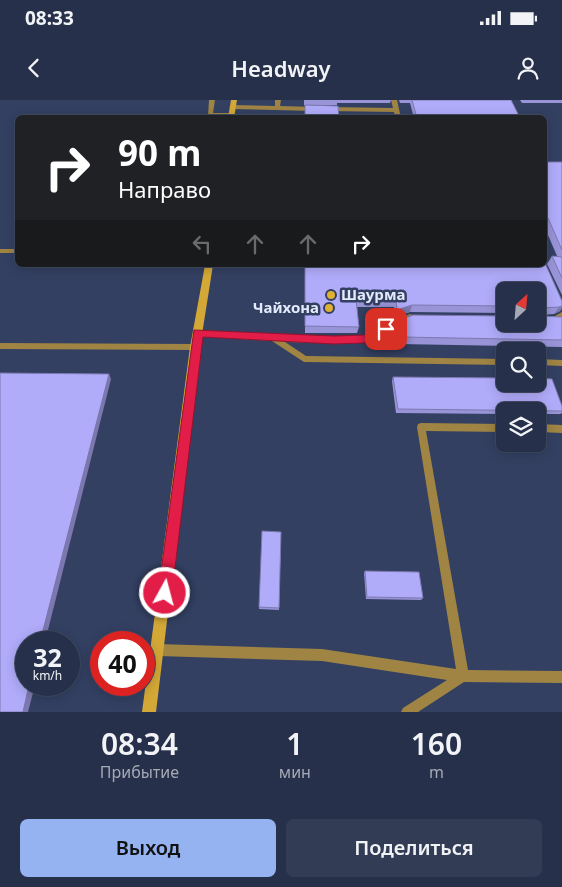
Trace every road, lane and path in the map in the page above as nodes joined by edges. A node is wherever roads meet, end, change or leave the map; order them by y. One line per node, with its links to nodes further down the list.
1 (212, 100): 7 (lane)
2 (278, 100): 5 (lane)
3 (394, 100): 6 (lane)
4 (233, 104): 5 (lane)
5 (278, 108): 6 (lane)
6 (396, 110): 8 (lane)
7 (220, 115)
8 (397, 115)
9 (0, 251): 10 (lane)
10 (15, 251)
11 (209, 267): 15 (street)
12 (562, 315): 14 (lane)
13 (419, 317): 16 (lane)
14 (546, 319)
15 (198, 333): 16 (lane); 18 (street)
16 (274, 338): 19 (lane)
17 (0, 346): 18 (lane)
18 (195, 347): 25 (street)
19 (496, 362)
20 (546, 362): 21 (lane)
21 (562, 362)
22 (496, 428): 26 (lane)
23 (546, 428): 24 (lane)
24 (562, 429)
25 (158, 650): 26 (lane); 28 (street)
26 (463, 676): 27 (lane); 29 (lane)
27 (562, 677)
28 (150, 712)
29 (407, 712)

